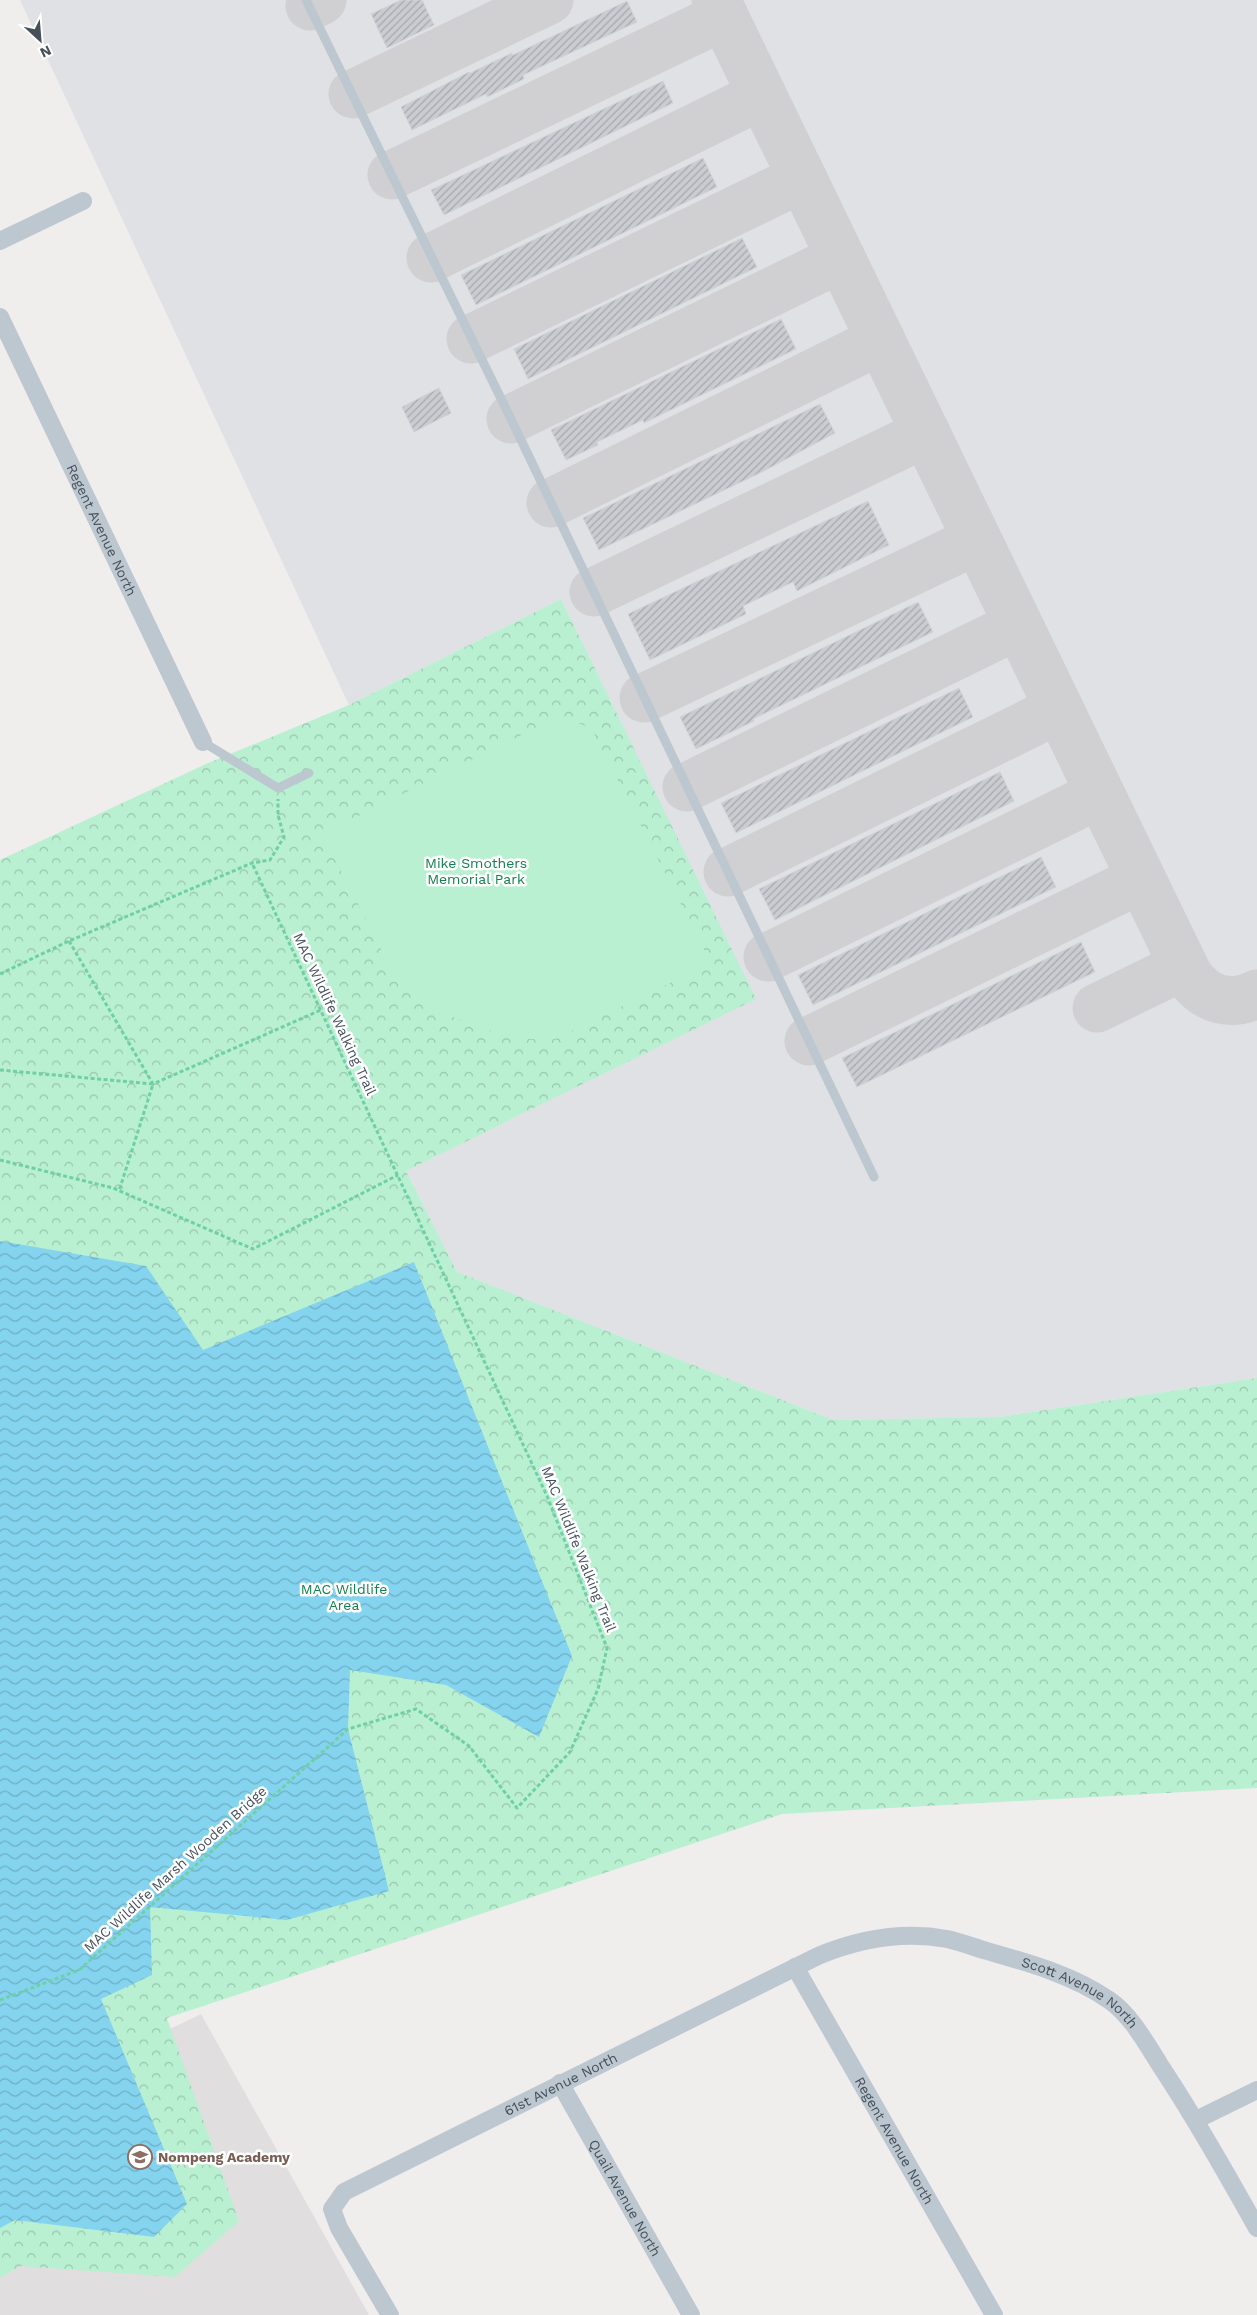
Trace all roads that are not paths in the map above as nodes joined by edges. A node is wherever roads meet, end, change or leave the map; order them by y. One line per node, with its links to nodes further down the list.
1 (306, 0): 7 (lane)
2 (83, 201): 3 (street)
3 (0, 241)
4 (0, 317): 5 (street, Regent Avenue North)
5 (203, 742): 6 (lane)
6 (309, 773)
7 (874, 1177)
8 (795, 1967): 9 (street, 61st Avenue North); 11 (street, Scott Avenue North); 15 (street, Regent Avenue North)
9 (560, 2083): 13 (street, 61st Avenue North); 14 (street, Quail Avenue North)
10 (1257, 2090): 11 (street)
11 (1196, 2120): 12 (street, Scott Avenue North)
12 (1257, 2228)
13 (390, 2315)
14 (691, 2315)
15 (994, 2315)

